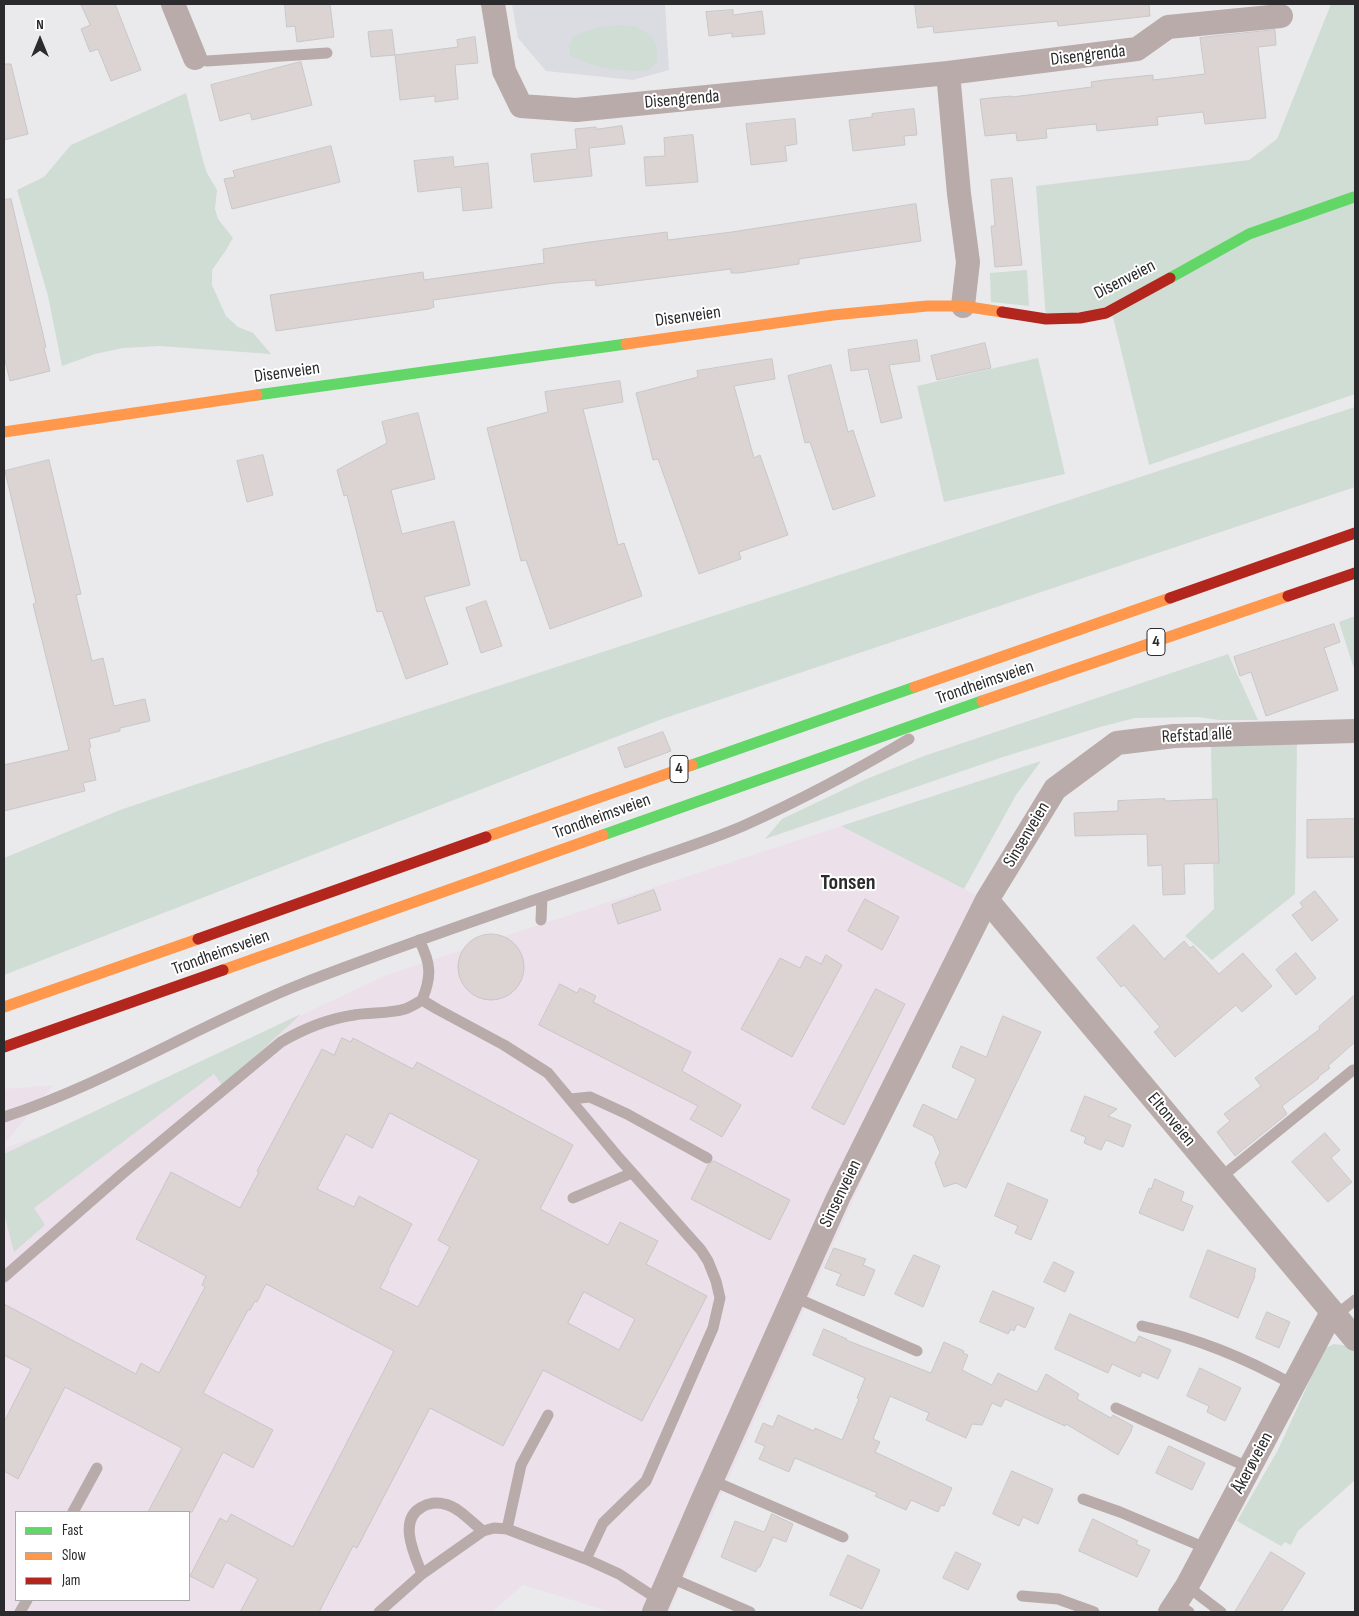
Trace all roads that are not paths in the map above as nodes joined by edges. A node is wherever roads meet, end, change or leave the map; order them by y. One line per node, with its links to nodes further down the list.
1 (174, 4): 5 (street)
2 (493, 4): 6 (street, Disengrenda)
3 (1281, 16): 6 (street, Disengrenda)
4 (328, 53): 5 (lane)
5 (195, 58)
6 (948, 73): 8 (street)
7 (1354, 197): 8 (main road, Disenveien)
8 (963, 306): 9 (main road, Disenveien)
9 (4, 432)
10 (1355, 533): 20 (main road, Trondheimsveien / 4)
11 (1355, 574): 12 (main road, Trondheimsveien / 4)
12 (957, 710): 15 (lane); 21 (main road, Trondheimsveien / 4)
13 (1355, 731): 14 (street, Refstad allé)
14 (1054, 789): 16 (street, Sinsenveien)
15 (542, 898): 17 (lane); 18 (lane)
16 (988, 900): 27 (street, Eltonveien); 30 (street, Sinsenveien)
17 (541, 920)
18 (419, 940): 19 (lane); 24 (lane)
19 (422, 1000): 23 (lane); 29 (lane)
20 (4, 1007)
21 (4, 1048)
22 (1353, 1070): 27 (lane)
23 (571, 1099): 25 (lane); 26 (lane)
24 (4, 1117)
25 (707, 1158)
26 (632, 1173): 28 (lane); 48 (lane)
27 (1220, 1178): 32 (street, Eltonveien)
28 (573, 1198)
29 (4, 1277)
30 (794, 1297): 35 (lane); 41 (street, Sinsenveien)
31 (1355, 1300): 32 (lane)
32 (1334, 1314): 34 (street, Eltonveien); 36 (street, Åkerøveien)
33 (1142, 1326): 36 (lane)
34 (1354, 1335)
35 (917, 1351)
36 (1294, 1385): 40 (street, Åkerøveien)
37 (1116, 1408): 40 (lane)
38 (548, 1415): 44 (lane)
39 (96, 1468): 43 (lane)
40 (1250, 1468): 47 (street, Åkerøveien)
41 (711, 1480): 46 (lane); 50 (street, Sinsenveien)
42 (1083, 1499): 47 (lane)
43 (74, 1511)
44 (507, 1529): 45 (lane); 48 (lane)
45 (483, 1530): 49 (lane); 49 (lane)
46 (843, 1537)
47 (1208, 1548): 53 (street, Åkerøveien)
48 (586, 1559): 54 (lane)
49 (422, 1574): 56 (lane)
50 (670, 1577): 54 (street, Sinsenveien); 57 (lane)
51 (1022, 1596): 58 (lane)
52 (26, 1601): 55 (lane)
53 (1181, 1604): 59 (lane)
54 (657, 1606)
55 (20, 1612)
56 (379, 1612)
57 (750, 1612)
58 (1094, 1612)
59 (1221, 1612)

